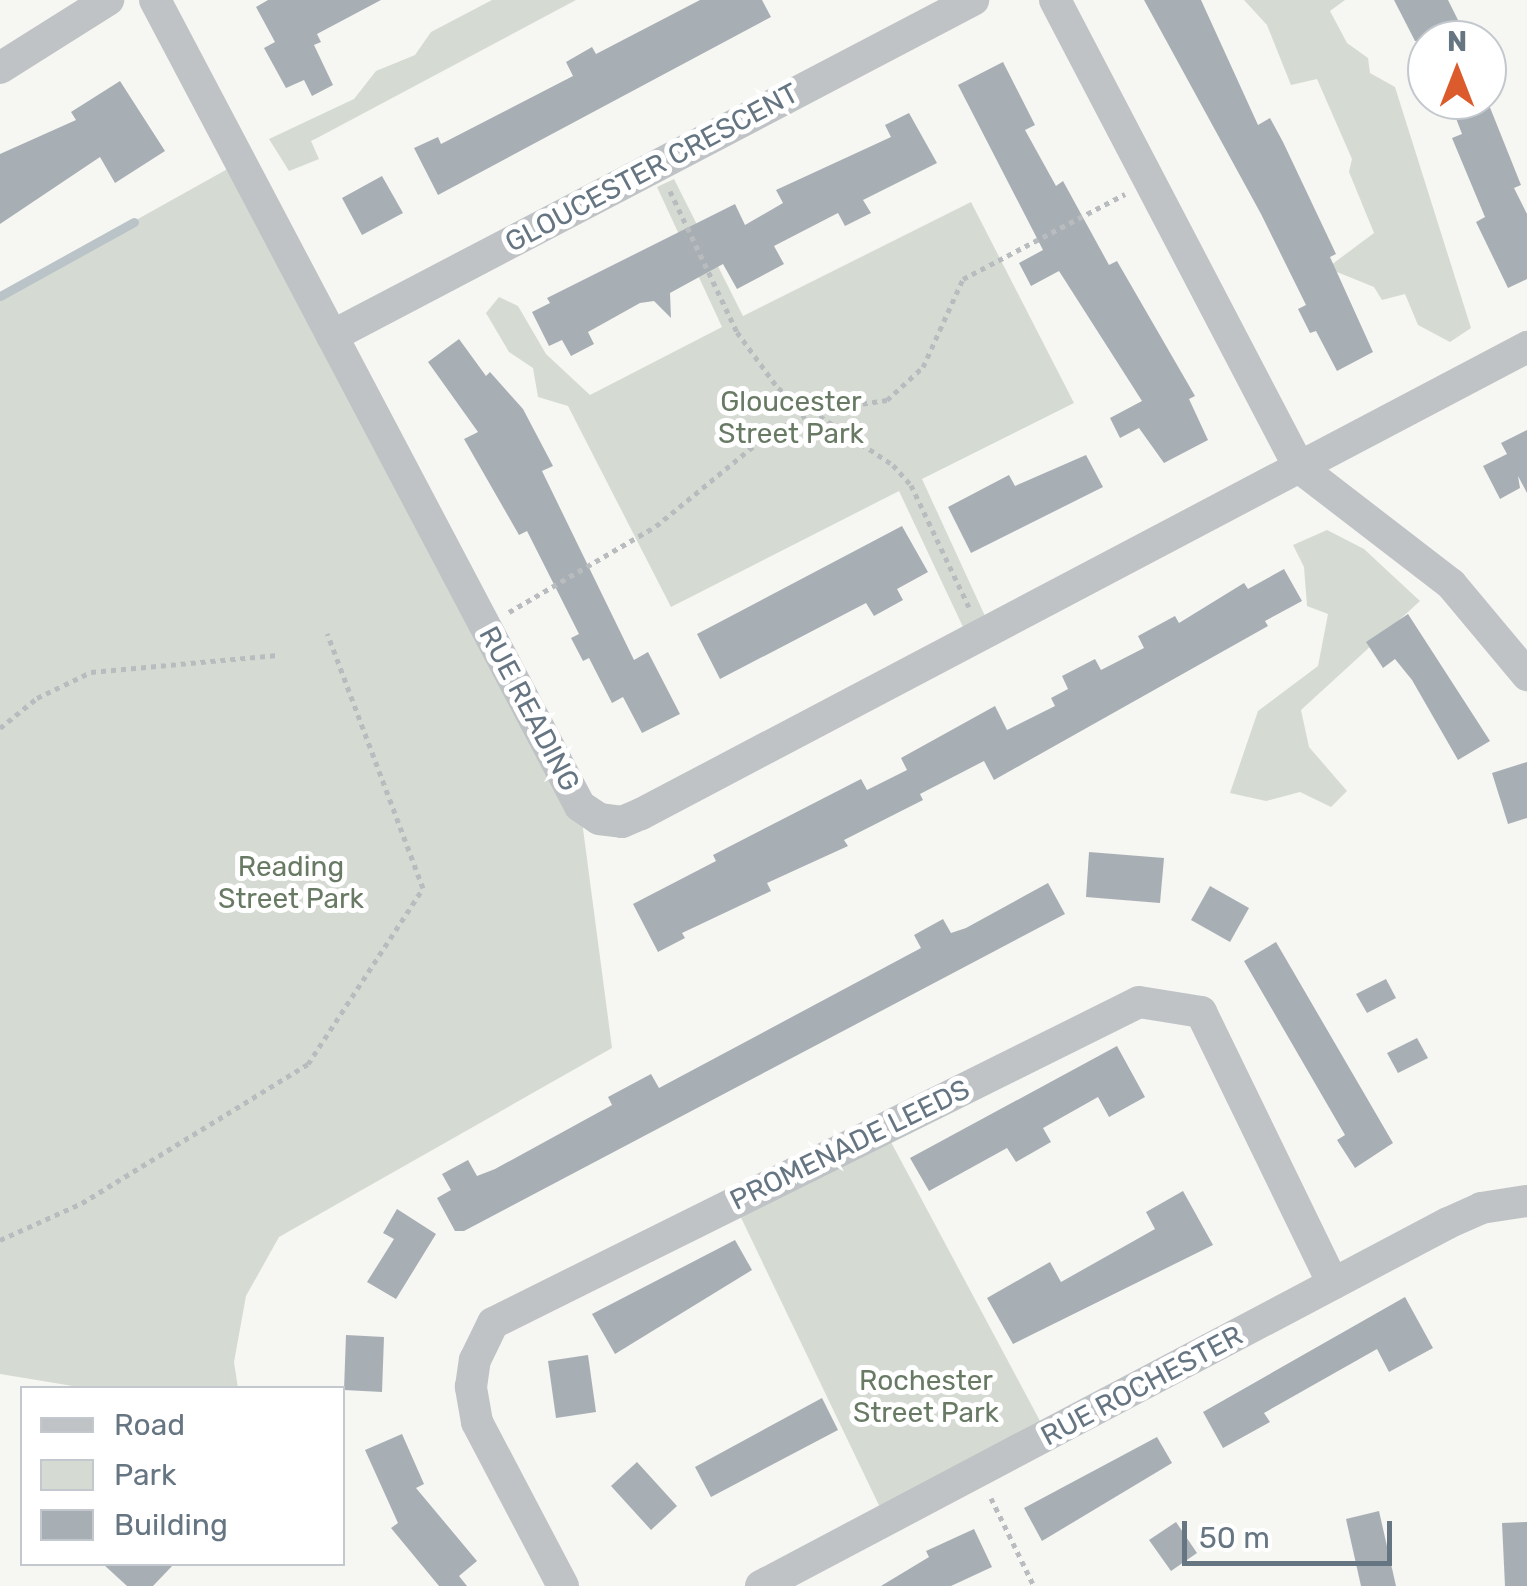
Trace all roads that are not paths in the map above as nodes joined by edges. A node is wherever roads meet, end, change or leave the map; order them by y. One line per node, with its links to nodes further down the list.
1 (108, 0): 5 (street)
2 (156, 0): 6 (street, RUE READING)
3 (972, 0): 6 (street, GLOUCESTER CRESCENT)
4 (1055, 0): 8 (street)
5 (0, 68)
6 (332, 336): 8 (street, RUE READING)
7 (1527, 348): 8 (street, RUE READING)
8 (1299, 467): 9 (street)
9 (1527, 675)
10 (1527, 1201): 11 (street, RUE ROCHESTER)
11 (1333, 1284): 12 (street, PROMENADE LEEDS); 13 (street, RUE ROCHESTER)
12 (563, 1586)
13 (761, 1586)

